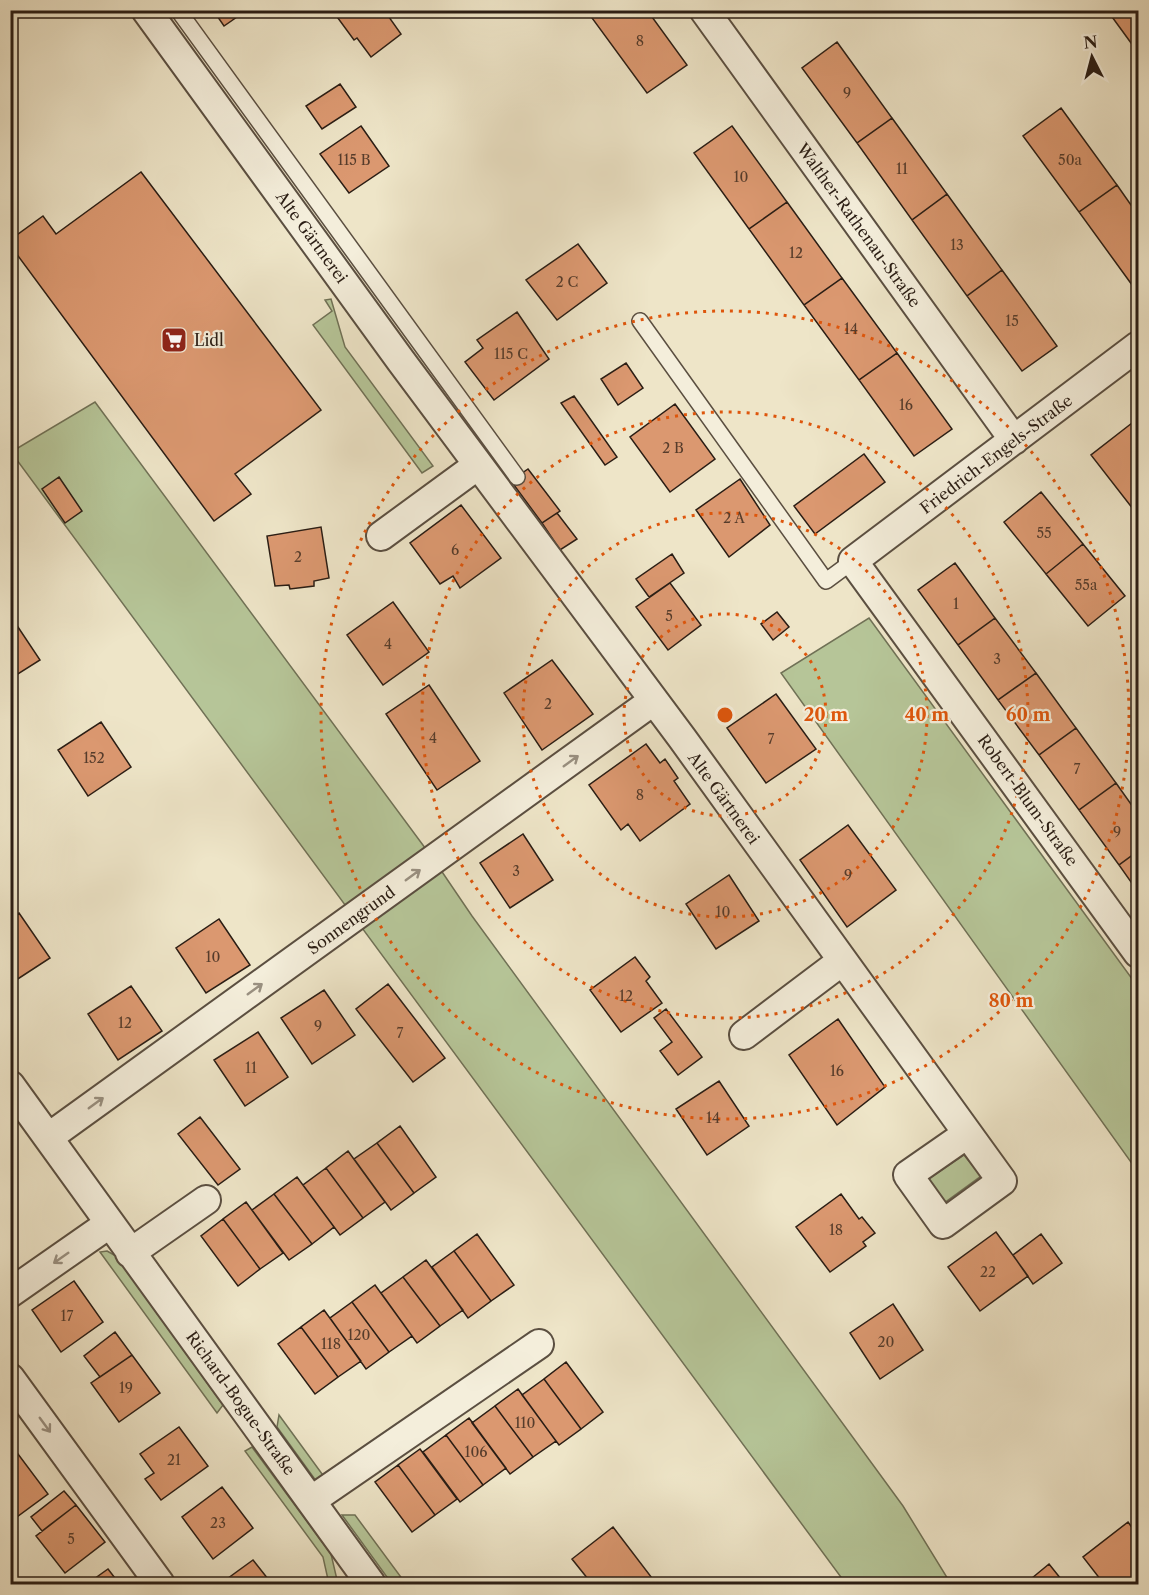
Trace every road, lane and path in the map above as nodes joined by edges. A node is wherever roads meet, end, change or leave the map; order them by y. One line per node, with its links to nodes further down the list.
1 (146, 10): 7 (street, Alte Gärtnerei)
2 (178, 10): 8 (lane)
3 (704, 10): 6 (street, Walther-Rathenau-Straße)
4 (640, 321): 10 (lane)
5 (1138, 346): 6 (street, Friedrich-Engels-Straße)
6 (1014, 440): 10 (street, Friedrich-Engels-Straße)
7 (478, 465): 9 (street); 11 (street, Alte Gärtnerei)
8 (517, 477)
9 (381, 536)
10 (853, 561): 12 (street, Robert-Blum-Straße)
11 (653, 701): 13 (street, Alte Gärtnerei); 17 (street, Sonnengrund, one-way to 11)
12 (1138, 953)
13 (842, 961): 14 (street); 16 (street, Alte Gärtnerei)
14 (744, 1035)
15 (10, 1085): 17 (street, Richard-Bogue-Straße)
16 (967, 1134)
17 (49, 1137): 19 (street, Richard-Bogue-Straße)
18 (206, 1200): 20 (street)
19 (109, 1224): 20 (street, Richard-Bogue-Straße); 21 (street, one-way to 21)
20 (130, 1253): 24 (street, Richard-Bogue-Straße)
21 (10, 1293)
22 (539, 1344): 24 (street)
23 (10, 1378): 25 (street, one-way to 25)
24 (312, 1500): 26 (street, Richard-Bogue-Straße)
25 (160, 1584)
26 (370, 1584)

